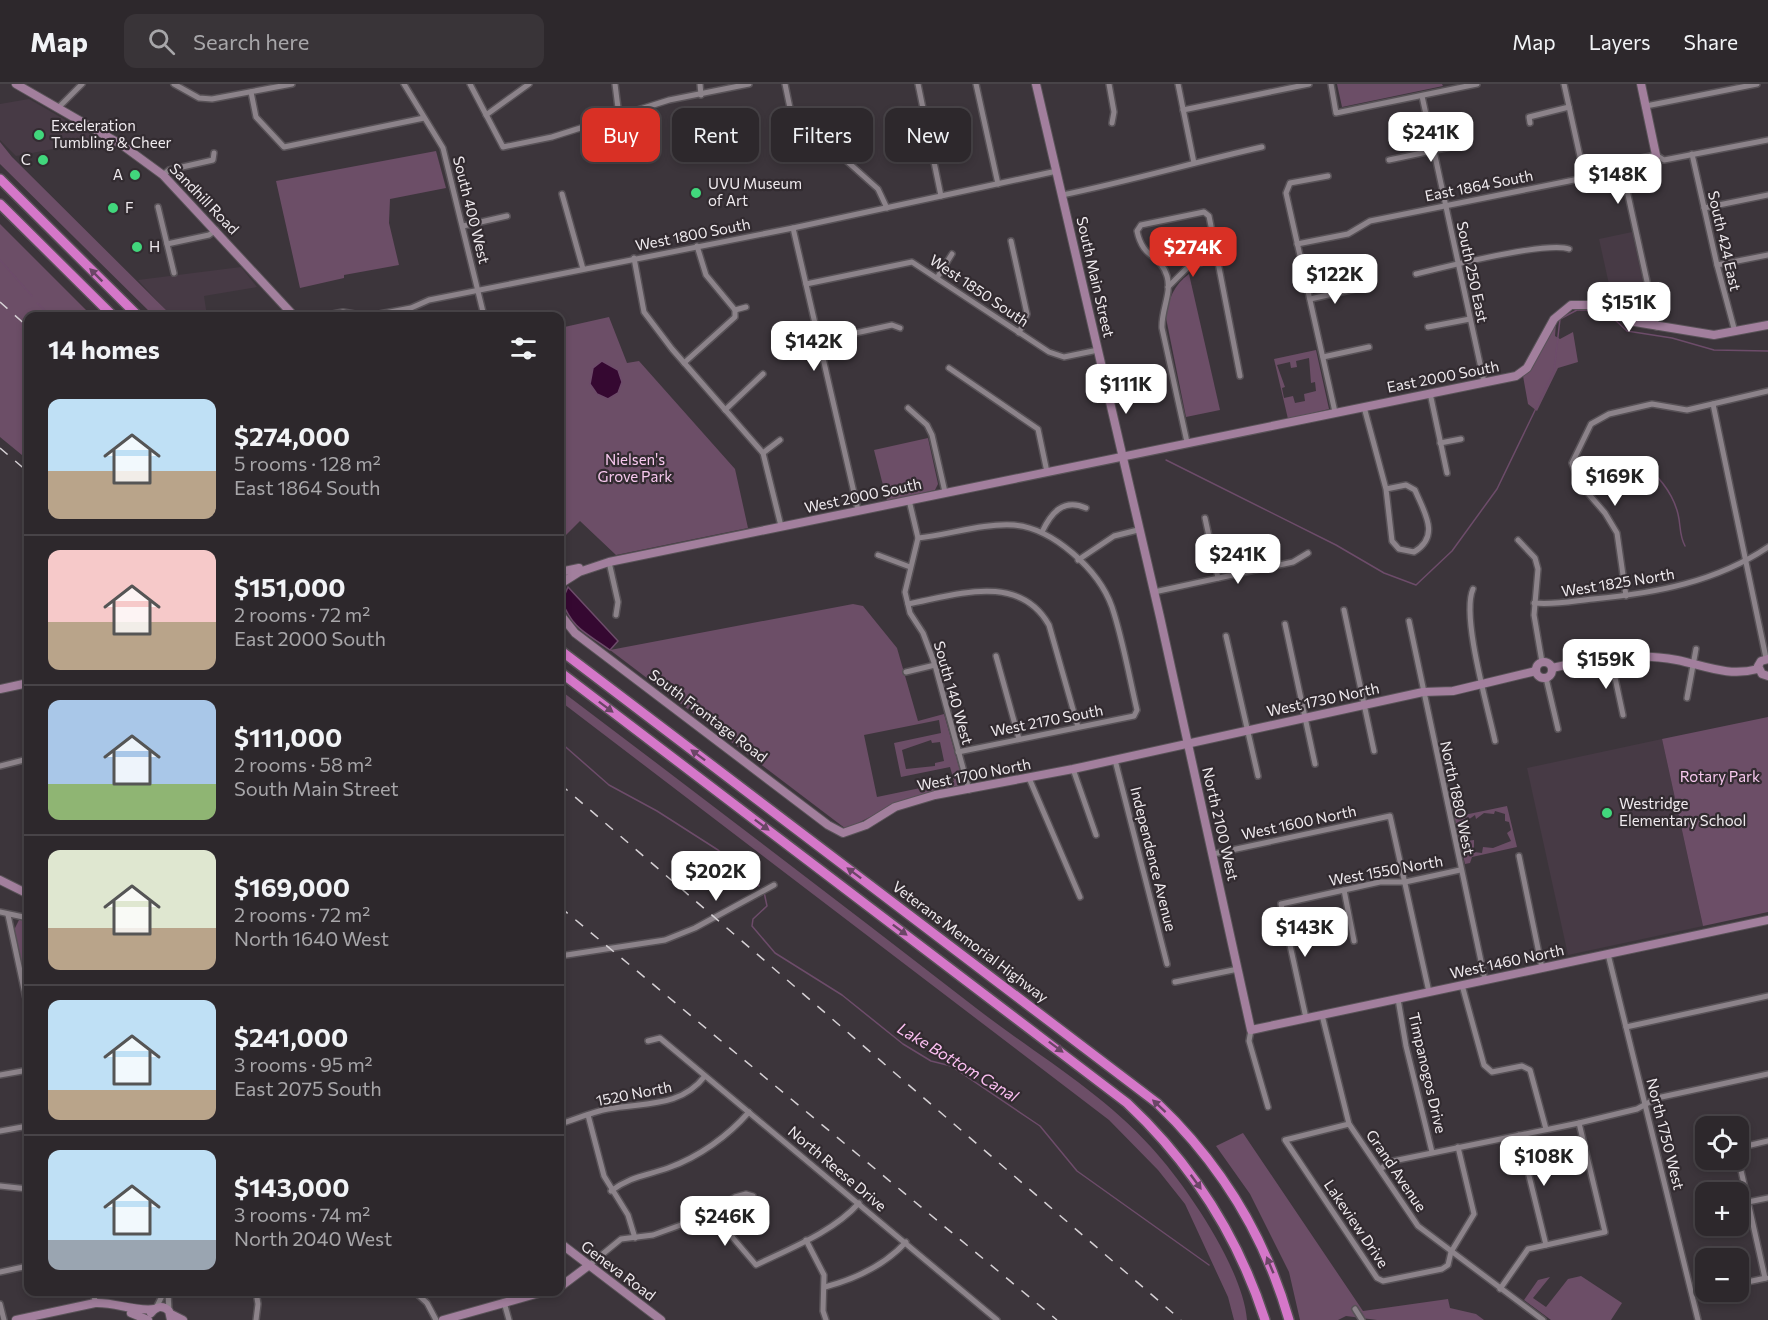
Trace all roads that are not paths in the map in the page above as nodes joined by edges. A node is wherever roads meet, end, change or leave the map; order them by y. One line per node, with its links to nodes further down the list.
1 (16, 84): 29 (street, Sandhill Road)
2 (82, 84): 29 (street)
3 (174, 84): 24 (street)
4 (292, 84): 24 (street)
5 (404, 84): 35 (street, South 400 West)
6 (470, 84): 34 (street)
7 (529, 84): 34 (street)
8 (615, 84): 30 (street)
9 (700, 84): 25 (street)
10 (749, 84): 25 (street)
11 (785, 84): 32 (street)
12 (918, 84): 59 (street)
13 (976, 84): 55 (street)
14 (1036, 84): 51 (street, South Main Street)
15 (1109, 84): 36 (street)
16 (1178, 84): 33 (street)
17 (1309, 84): 33 (street)
18 (1331, 84): 26 (street)
19 (1477, 84): 23 (street)
20 (1564, 84): 28 (street)
21 (1641, 84): 27 (street)
22 (1757, 84): 27 (street)
23 (1468, 85): 26 (street)
24 (251, 92): 35 (street)
25 (701, 95): 31 (street)
26 (1422, 96): 42 (street, South 250 East)
27 (1646, 106): 45 (street)
28 (1569, 107): 37 (street); 50 (street)
29 (58, 108): 52 (street, Sandhill Road)
30 (618, 108)
31 (644, 108)
32 (790, 108)
33 (1183, 110): 48 (street)
34 (486, 115): 38 (street)
35 (424, 118): 66 (street, South 400 West)
36 (1112, 123)
37 (1530, 123)
38 (582, 128)
39 (1768, 140): 44 (street, East 1864 South)
40 (1469, 143): 42 (street)
41 (1262, 147): 48 (street)
42 (1434, 150): 46 (street); 61 (street, South 250 East)
43 (214, 153): 52 (street)
44 (1692, 154): 45 (street, East 1864 South); 64 (street, South 424 East)
45 (1656, 155): 49 (street, East 1864 South)
46 (1389, 160)
47 (848, 162): 63 (street)
48 (1194, 163): 57 (street)
49 (1621, 163): 50 (street, East 1864 South); 99 (street)
50 (1583, 170): 61 (street, East 1864 South)
51 (1057, 171): 55 (street, West 1800 South); 57 (street, South Main Street)
52 (163, 174): 68 (street, Sandhill Road)
53 (1328, 176): 71 (street)
54 (0, 179): 92 (highway, one-way to 54)
55 (998, 184): 59 (street, West 1800 South)
56 (562, 194): 80 (street)
57 (1062, 195): 105 (street, South Main Street)
58 (1768, 195): 64 (street)
59 (941, 196): 63 (street, West 1800 South)
60 (0, 204): 91 (highway)
61 (1445, 204): 71 (street, East 1864 South); 78 (street, South 250 East)
62 (158, 207): 70 (street)
63 (887, 208): 67 (street, West 1800 South)
64 (1704, 208): 79 (street, South 424 East)
65 (507, 216): 66 (street)
66 (463, 226): 87 (street, South 400 West)
67 (793, 228): 72 (street, West 1800 South); 84 (street)
68 (216, 230): 70 (street); 93 (street, Sandhill Road)
69 (1011, 242): 102 (street)
70 (167, 244): 81 (street)
71 (1297, 244): 88 (street)
72 (697, 246): 77 (street, West 1800 South); 90 (street)
73 (1569, 249): 78 (street)
74 (951, 254): 83 (street)
75 (1768, 255): 79 (street)
76 (1216, 257): 85 (street); 85 (street); 110 (street)
77 (634, 258): 80 (street, West 1800 South); 107 (street)
78 (1458, 264): 82 (street); 96 (street, South 250 East)
79 (1717, 265): 101 (street, South 424 East)
80 (583, 269): 87 (street, West 1800 South)
81 (174, 273)
82 (1416, 274)
83 (937, 278): 84 (street, West 1850 South); 102 (street, West 1850 South)
84 (806, 284): 103 (street)
85 (1168, 287): 121 (street)
86 (1355, 289): 88 (street)
87 (478, 291): 94 (street, West 1800 South); 95 (street, South 400 West)
88 (1310, 299): 106 (street)
89 (746, 307): 90 (street)
90 (735, 310): 107 (street)
91 (109, 312)
92 (134, 312)
93 (290, 312)
94 (390, 312)
95 (483, 312)
96 (1470, 319): 98 (street); 111 (street, South 250 East)
97 (1768, 326): 101 (street, East 2000 South)
98 (1428, 327)
99 (1657, 327): 101 (street, East 2000 South); 111 (street, East 2000 South)
100 (900, 328): 103 (street)
101 (1735, 332)
102 (1019, 333): 105 (street, West 1850 South)
103 (819, 340): 131 (street)
104 (1369, 347): 106 (street)
105 (1098, 350): 124 (street, South Main Street)
106 (1323, 357): 118 (street)
107 (684, 363): 117 (street)
108 (949, 368): 125 (street)
109 (764, 374): 117 (street)
110 (1240, 376)
111 (1484, 382): 113 (street, East 2000 South)
112 (1768, 391): 114 (street)
113 (1430, 393): 115 (street, East 2000 South); 122 (street)
114 (1713, 404): 142 (street); 150 (street)
115 (1364, 407): 118 (street, East 2000 South); 127 (street)
116 (908, 408): 128 (street)
117 (725, 410): 123 (street)
118 (1335, 412): 121 (street, East 2000 South)
119 (1461, 439): 122 (street)
120 (780, 440): 123 (street)
121 (1187, 442): 124 (street, East 2000 South)
122 (1440, 443): 126 (street)
123 (763, 453): 133 (street)
124 (1122, 457): 125 (street, West 2000 South); 134 (street, South Main Street)
125 (1047, 472): 128 (street, West 2000 South)
126 (1447, 473)
127 (1386, 489): 127 (street)
128 (945, 492): 129 (street, West 2000 South)
129 (909, 500): 131 (street, West 2000 South); 136 (street, South 140 West)
130 (1086, 508): 135 (street)
131 (858, 510): 133 (street, West 2000 South)
132 (1205, 518): 146 (street)
133 (781, 526): 143 (street, West 2000 South)
134 (1138, 530): 141 (street); 149 (street, South Main Street)
135 (1041, 532): 136 (street); 141 (street)
136 (918, 538): 144 (street, South 140 West)
137 (1518, 540): 151 (street)
138 (1768, 547): 142 (street, West 1825 North)
139 (1308, 553): 146 (street)
140 (878, 555): 144 (street)
141 (1078, 560): 183 (street, West 2170 South)
142 (1748, 560): 150 (street, West 1825 North); 163 (street)
143 (609, 562): 145 (street, West 2000 South); 147 (street, West 2000 South); 154 (street)
144 (910, 567): 152 (street, South 140 West)
145 (564, 571)
146 (1218, 578): 149 (street)
147 (564, 581)
148 (1473, 589): 176 (street)
149 (1154, 592): 155 (street, South Main Street)
150 (1626, 596): 151 (street, West 1825 North)
151 (1534, 603): 165 (street)
152 (908, 604): 166 (street, South 140 West); 183 (street)
153 (1344, 610): 180 (street)
154 (616, 615)
155 (1160, 617): 188 (street, North 2100 West)
156 (564, 620): 199 (street, South Frontage Road)
157 (1409, 621): 178 (street, North 1880 West)
158 (1285, 624): 182 (street)
159 (1226, 636): 185 (street)
160 (1696, 649): 167 (street)
161 (564, 653): 300 (highway, Veterans Memorial Highway, one-way to 161)
162 (996, 656): 186 (street)
163 (1767, 659): 169 (street)
164 (1611, 660): 167 (street); 168 (street); 181 (street)
165 (1542, 662): 168 (street); 170 (street)
166 (935, 664): 171 (street); 190 (street, South 140 West)
167 (1692, 664): 169 (street); 179 (street)
168 (1552, 668): 174 (street)
169 (1758, 669): 173 (street)
170 (1536, 671): 174 (street); 176 (street, West 1730 North)
171 (906, 672)
172 (564, 675): 299 (highway, one-way to 299)
173 (1768, 676)
174 (1546, 678): 184 (street)
175 (24, 684): 177 (street)
176 (1483, 684): 178 (street, West 1730 North); 187 (street)
177 (0, 689)
178 (1423, 692): 180 (street, West 1730 North); 203 (street, North 1880 West)
179 (1687, 698)
180 (1365, 705): 182 (street, West 1730 North); 189 (street)
181 (1623, 715)
182 (1306, 718): 185 (street, West 1730 North); 193 (street)
183 (1078, 728): 186 (street, West 2170 South)
184 (1558, 729)
185 (1247, 730): 188 (street, West 1730 North); 196 (street)
186 (1019, 739): 190 (street, West 2170 South)
187 (1495, 741)
188 (1188, 743): 192 (street, West 1730 North); 201 (street, North 2100 West)
189 (1374, 751)
190 (958, 752): 198 (street, South 140 West)
191 (24, 760): 194 (street)
192 (1115, 760): 195 (street, West 1700 North); 217 (street, Independence Avenue)
193 (1316, 764)
194 (0, 766)
195 (1073, 769): 197 (street, West 1700 North); 200 (street)
196 (1258, 776)
197 (1029, 778): 198 (street, West 1700 North); 209 (street)
198 (969, 790): 199 (street, West 1700 North)
199 (843, 833)
200 (1096, 835)
201 (1213, 854): 205 (street, West 1600 North); 219 (street, North 2100 West)
202 (1518, 856): 218 (street)
203 (1460, 870): 205 (street, West 1550 North); 220 (street, North 1880 West)
204 (0, 880): 208 (street)
205 (1405, 882): 207 (street, West 1550 North); 224 (street)
206 (774, 885): 216 (street)
207 (1344, 890): 214 (street); 228 (street, West 1550 North)
208 (24, 892)
209 (1080, 897)
210 (0, 912): 211 (street)
211 (8, 915): 212 (street); 223 (street)
212 (24, 917)
213 (1768, 920): 215 (street, West 1460 North)
214 (1354, 941)
215 (1608, 954): 218 (street, West 1460 North); 229 (street, North 1750 West)
216 (564, 955)
217 (1167, 964)
218 (1542, 968): 220 (street, West 1460 North)
219 (1238, 969): 221 (street); 230 (street, North 2100 West)
220 (1485, 980): 222 (street, West 1460 North)
221 (1175, 982)
222 (1462, 985): 224 (street, West 1460 North); 244 (street)
223 (24, 989)
224 (1429, 992): 226 (street, West 1460 North)
225 (1768, 996): 229 (street)
226 (1398, 999): 227 (street, West 1460 North); 250 (street, Timpanogos Drive)
227 (1322, 1015): 228 (street, West 1460 North); 242 (street, Grand Avenue)
228 (1306, 1018): 230 (street, West 1460 North)
229 (1626, 1027): 236 (street, North 1750 West)
230 (1251, 1030): 237 (street, North 2100 West)
231 (648, 1041): 235 (street, North Reese Drive)
232 (24, 1071): 234 (street)
233 (1768, 1074): 236 (street)
234 (0, 1075)
235 (705, 1076): 238 (street, North Reese Drive); 239 (street, 1520 North)
236 (1644, 1104): 241 (street); 281 (street, North 1750 West)
237 (1268, 1107)
238 (749, 1112): 254 (street); 258 (street, North Reese Drive)
239 (588, 1115): 240 (street, 1520 North); 254 (street)
240 (564, 1123)
241 (1579, 1123): 244 (street); 264 (street)
242 (1349, 1124): 251 (street, Grand Avenue); 266 (street, Lakeview Drive)
243 (24, 1127): 245 (street)
244 (1546, 1128): 246 (street)
245 (0, 1131)
246 (1519, 1135): 249 (street); 264 (street)
247 (1768, 1141): 248 (street)
248 (1749, 1145)
249 (1458, 1147): 250 (street); 266 (street)
250 (1432, 1152): 251 (street)
251 (1380, 1169): 266 (street, Grand Avenue)
252 (0, 1186): 253 (street)
253 (24, 1189)
254 (611, 1191): 261 (street)
255 (753, 1196): 260 (street)
256 (1768, 1198): 257 (street)
257 (1749, 1202)
258 (859, 1203): 262 (street); 263 (street, North Reese Drive)
259 (1749, 1206): 270 (street)
260 (714, 1210): 261 (street); 262 (street)
261 (635, 1238): 267 (street)
262 (806, 1240): 273 (street)
263 (906, 1242): 273 (street); 298 (street, North Reese Drive)
264 (1546, 1245): 274 (street)
265 (564, 1246): 267 (street, Geneva Road)
266 (1451, 1252): 274 (street, Grand Avenue)
267 (588, 1266): 272 (street); 296 (street, Geneva Road)
268 (24, 1267): 269 (street)
269 (0, 1272)
270 (1766, 1278): 271 (street)
271 (1749, 1282)
272 (564, 1284)
273 (825, 1287): 297 (street)
274 (1500, 1289): 302 (street, Grand Avenue)
275 (94, 1296): 283 (street)
276 (163, 1296): 285 (street)
277 (167, 1296): 287 (street)
278 (256, 1296): 292 (street)
279 (420, 1296): 293 (street)
280 (524, 1296): 282 (street)
281 (1693, 1296): 303 (street, North 1750 West)
282 (504, 1302): 294 (street); 295 (street)
283 (95, 1303): 285 (street); 289 (street); 290 (street)
284 (0, 1304): 288 (street)
285 (155, 1308): 287 (street); 290 (street)
286 (1355, 1309): 301 (street)
287 (170, 1315): 291 (street)
288 (4, 1320)
289 (16, 1320)
290 (149, 1320)
291 (183, 1320)
292 (256, 1320)
293 (436, 1320)
294 (443, 1320)
295 (510, 1320)
296 (661, 1320)
297 (826, 1320)
298 (997, 1320)
299 (1265, 1320)
300 (1289, 1320)
301 (1362, 1320)
302 (1543, 1320)
303 (1698, 1320)

